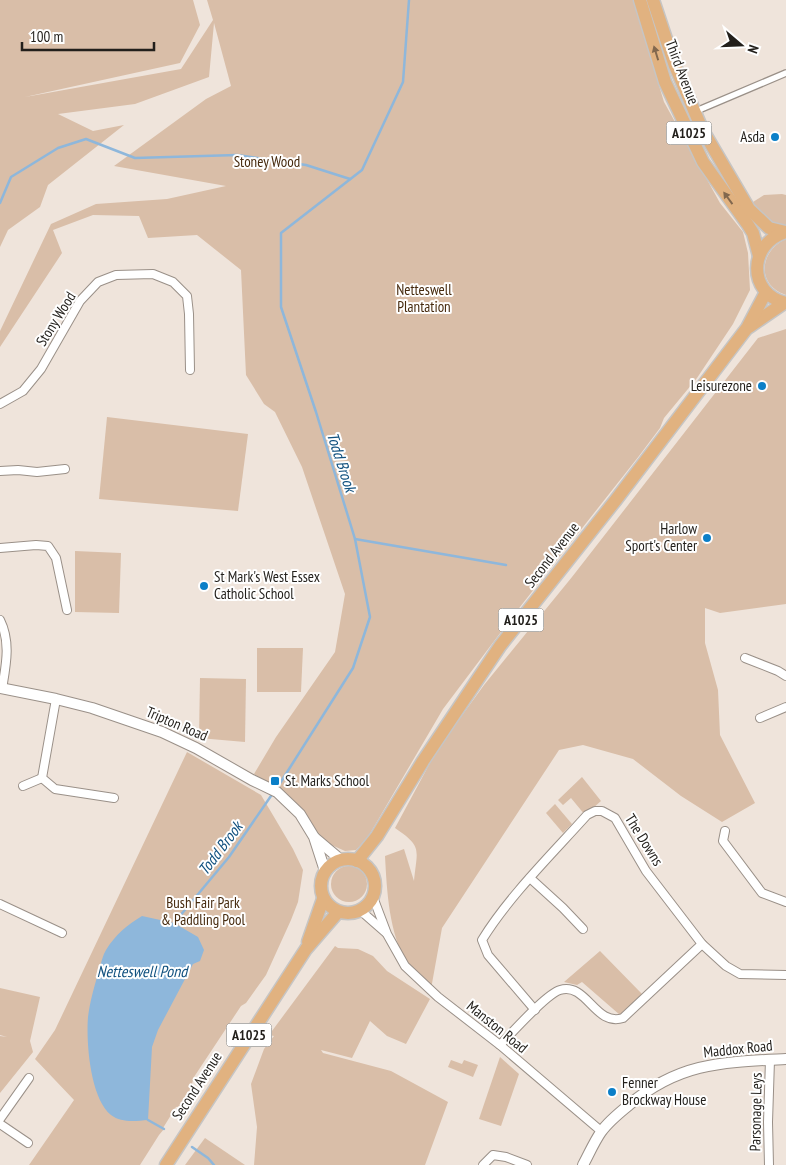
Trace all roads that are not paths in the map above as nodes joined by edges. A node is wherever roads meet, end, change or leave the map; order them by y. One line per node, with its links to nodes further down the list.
1 (640, 0): 6 (main road, Third Avenue / A1025, one-way to 1)
2 (653, 0): 5 (main road, Third Avenue / A1025)
3 (786, 73): 4 (street)
4 (701, 109)
5 (786, 232): 6 (main road)
6 (759, 256): 7 (main road, Third Avenue)
7 (766, 292): 8 (main road); 9 (main road, Second Avenue / A1025)
8 (785, 303): 9 (main road, Second Avenue / A1025)
9 (748, 328): 27 (main road, Second Avenue / A1025)
10 (190, 370): 11 (street, Stony Wood)
11 (0, 404)
12 (65, 469): 13 (street)
13 (0, 471)
14 (0, 548): 15 (street)
15 (67, 610)
16 (0, 620): 19 (street)
17 (746, 658): 18 (street)
18 (786, 676)
19 (1, 689): 20 (street, Tripton Road)
20 (56, 699): 23 (street); 28 (street, Tripton Road)
21 (786, 707): 22 (street)
22 (760, 718)
23 (42, 778): 24 (street); 25 (street)
24 (23, 786)
25 (114, 798)
26 (725, 831): 36 (street)
27 (377, 836): 30 (main road, Second Avenue / A1025); 31 (main road, Second Avenue / A1025)
28 (314, 837): 29 (street, Tripton Road); 32 (street, Tripton Road)
29 (341, 860): 30 (main road); 32 (main road)
30 (357, 860): 31 (main road)
31 (369, 868): 34 (main road)
32 (325, 871): 35 (main road)
33 (530, 878): 40 (street); 43 (street, The Downs); 46 (street, The Downs)
34 (373, 897): 38 (main road); 42 (street, Manston Road)
35 (323, 899): 39 (main road); 44 (main road, Second Avenue / A1025)
36 (786, 902)
37 (0, 904): 41 (street)
38 (361, 911): 39 (main road); 42 (street, Manston Road)
39 (338, 912): 44 (main road, Second Avenue / A1025)
40 (583, 929)
41 (62, 933)
42 (387, 934): 47 (street, Manston Road)
43 (702, 944): 45 (street, The Downs); 46 (street)
44 (306, 949): 55 (main road, Second Avenue / A1025)
45 (786, 975)
46 (535, 1010): 47 (street)
47 (500, 1045): 53 (street, Manston Road)
48 (786, 1059): 49 (street, Maddox Road)
49 (770, 1060): 53 (street, Maddox Road); 59 (street, Parsonage Leys)
50 (30, 1078): 51 (street)
51 (0, 1118)
52 (0, 1124): 54 (street)
53 (602, 1131): 58 (street, Maddox Road)
54 (28, 1143)
55 (166, 1165)
56 (483, 1165): 57 (street)
57 (527, 1165)
58 (583, 1165)
59 (769, 1165)

